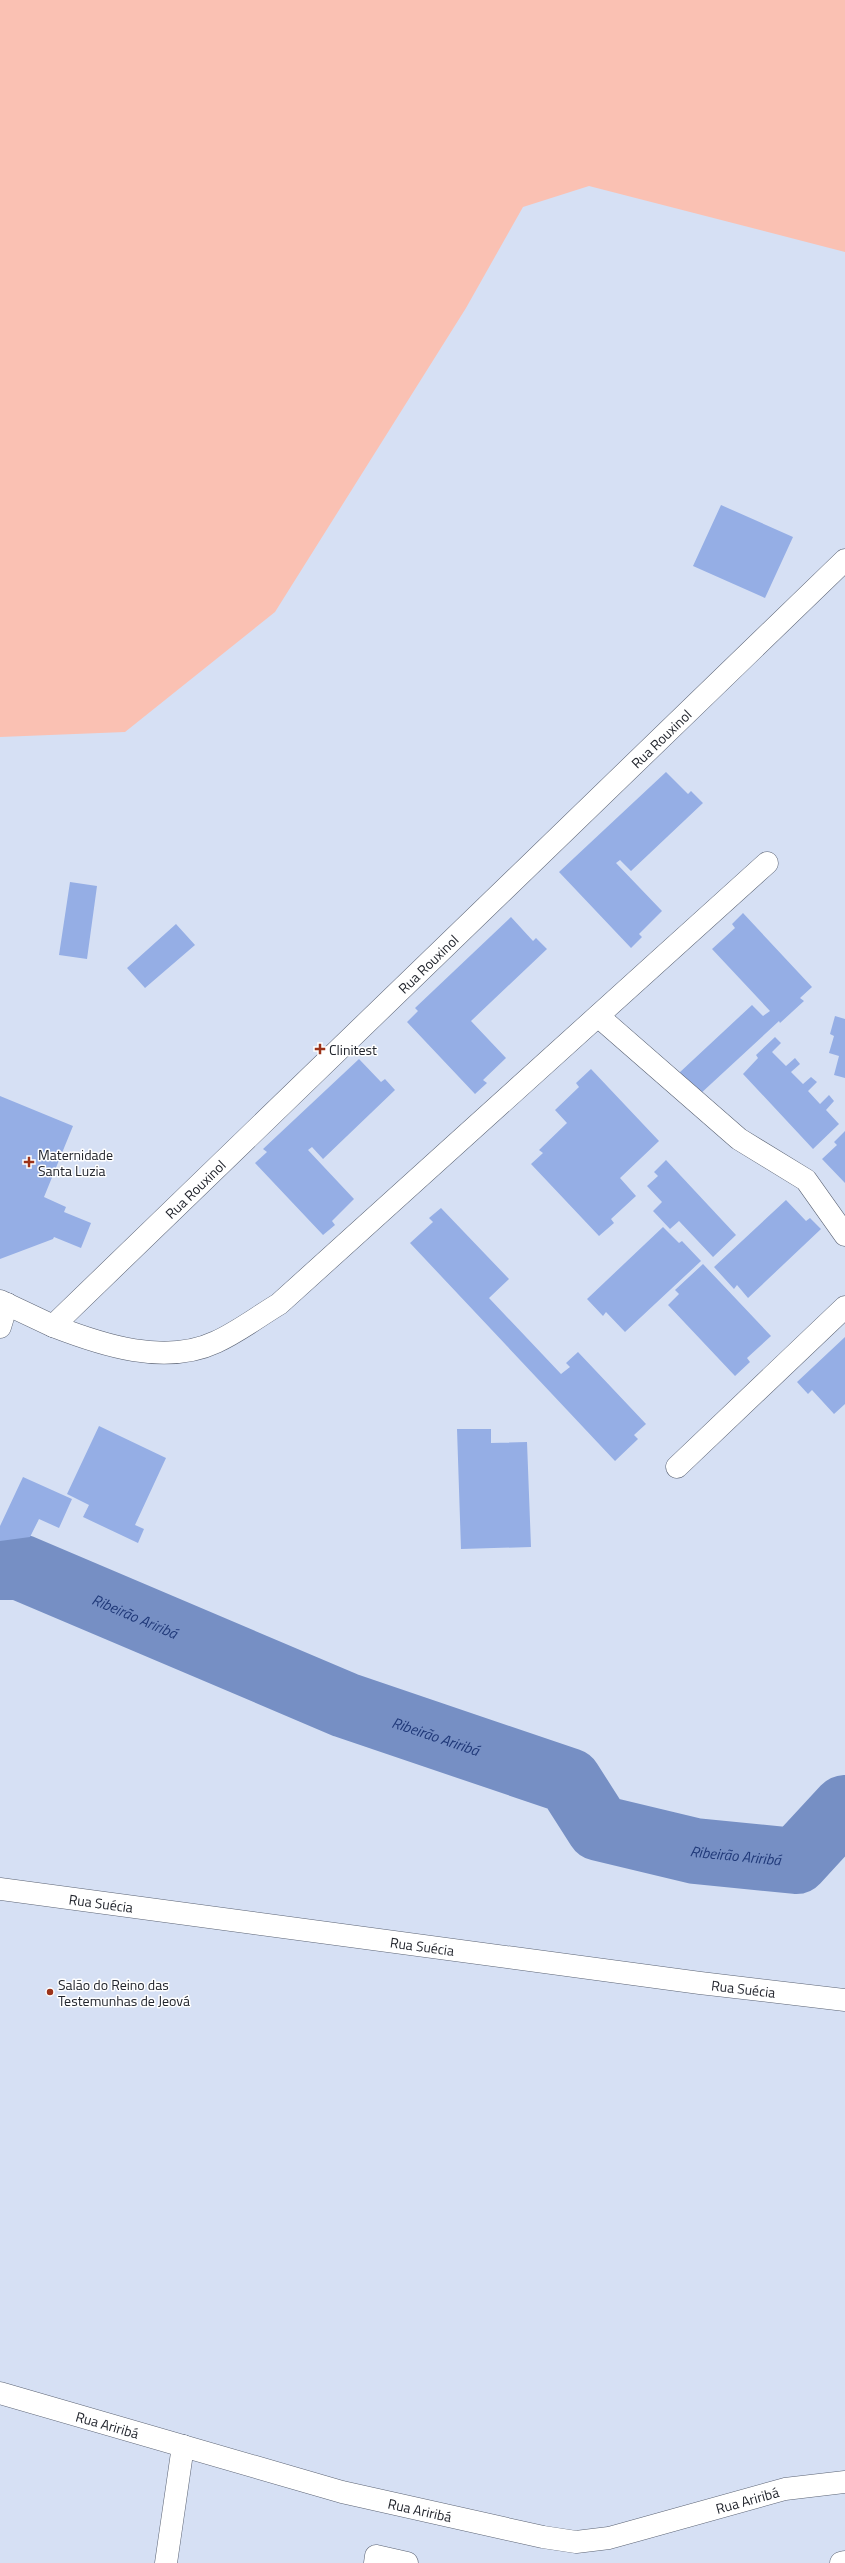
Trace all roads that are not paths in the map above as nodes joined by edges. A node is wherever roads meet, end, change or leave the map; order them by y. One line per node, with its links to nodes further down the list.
1 (845, 560): 7 (street, Rua Rouxinol)
2 (768, 863): 3 (street)
3 (598, 1016): 4 (street); 7 (street)
4 (845, 1235)
5 (3, 1303): 7 (street); 8 (street)
6 (845, 1307): 9 (street)
7 (53, 1326)
8 (0, 1327)
9 (677, 1467)
10 (0, 1889): 11 (street, Rua Suécia)
11 (845, 2000)
12 (0, 2393): 13 (street, Rua Ariribá)
13 (183, 2446): 14 (street, Rua Ariribá); 16 (street)
14 (845, 2482)
15 (845, 2562): 19 (street)
16 (166, 2563)
17 (374, 2563): 18 (street)
18 (407, 2563)
19 (841, 2563)

